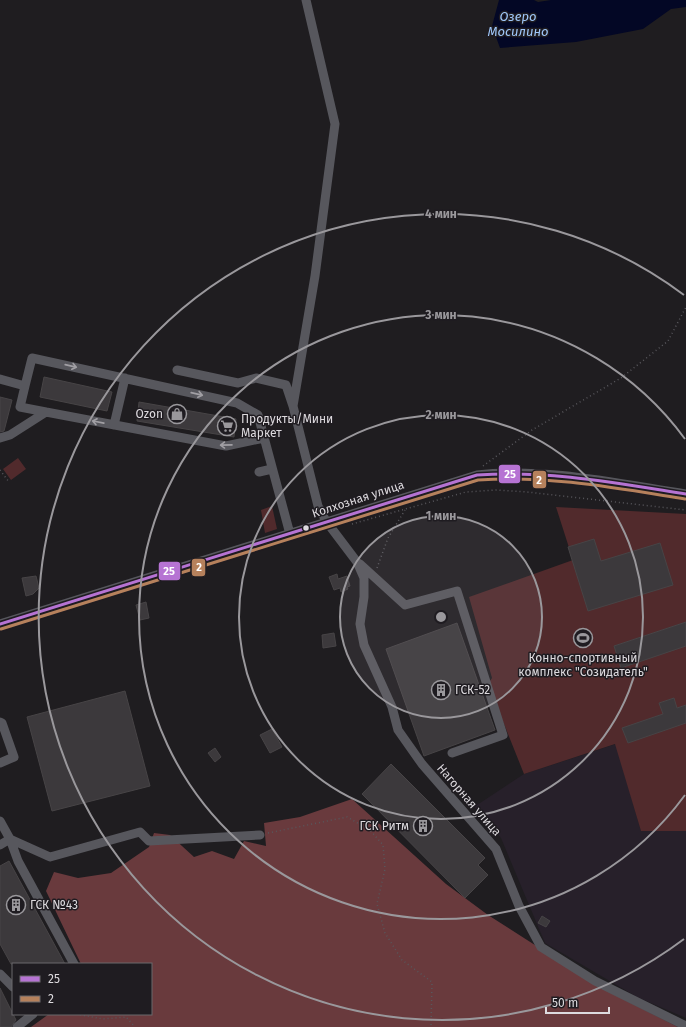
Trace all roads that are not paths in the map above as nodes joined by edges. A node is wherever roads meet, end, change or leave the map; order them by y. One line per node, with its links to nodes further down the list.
1 (306, 0): 6 (street)
2 (176, 370): 6 (street, Нагорная улица)
3 (126, 378): 5 (street, one-way to 3); 8 (street); 10 (street, one-way to 10)
4 (0, 379): 5 (street)
5 (25, 386): 7 (street)
6 (293, 406): 14 (street, Нагорная улица)
7 (46, 412): 8 (street, one-way to 7); 9 (street)
8 (114, 425): 10 (street, one-way to 8)
9 (0, 438)
10 (264, 438): 11 (street)
11 (272, 468): 12 (street); 15 (street)
12 (259, 472)
13 (686, 494): 14 (street, Колхозная улица)
14 (326, 521): 15 (street, Колхозная улица); 16 (street, Нагорная улица)
15 (290, 534): 17 (street, Колхозная улица)
16 (356, 561): 19 (street); 29 (street, Нагорная улица)
17 (0, 624)
18 (0, 722): 20 (street)
19 (452, 753)
20 (0, 763)
21 (0, 821): 23 (street)
22 (260, 835): 23 (street)
23 (10, 838): 24 (street); 25 (street)
24 (0, 845)
25 (73, 963)
26 (0, 974): 27 (street)
27 (12, 986)
28 (32, 1015): 30 (street)
29 (686, 1026)
30 (17, 1027)

